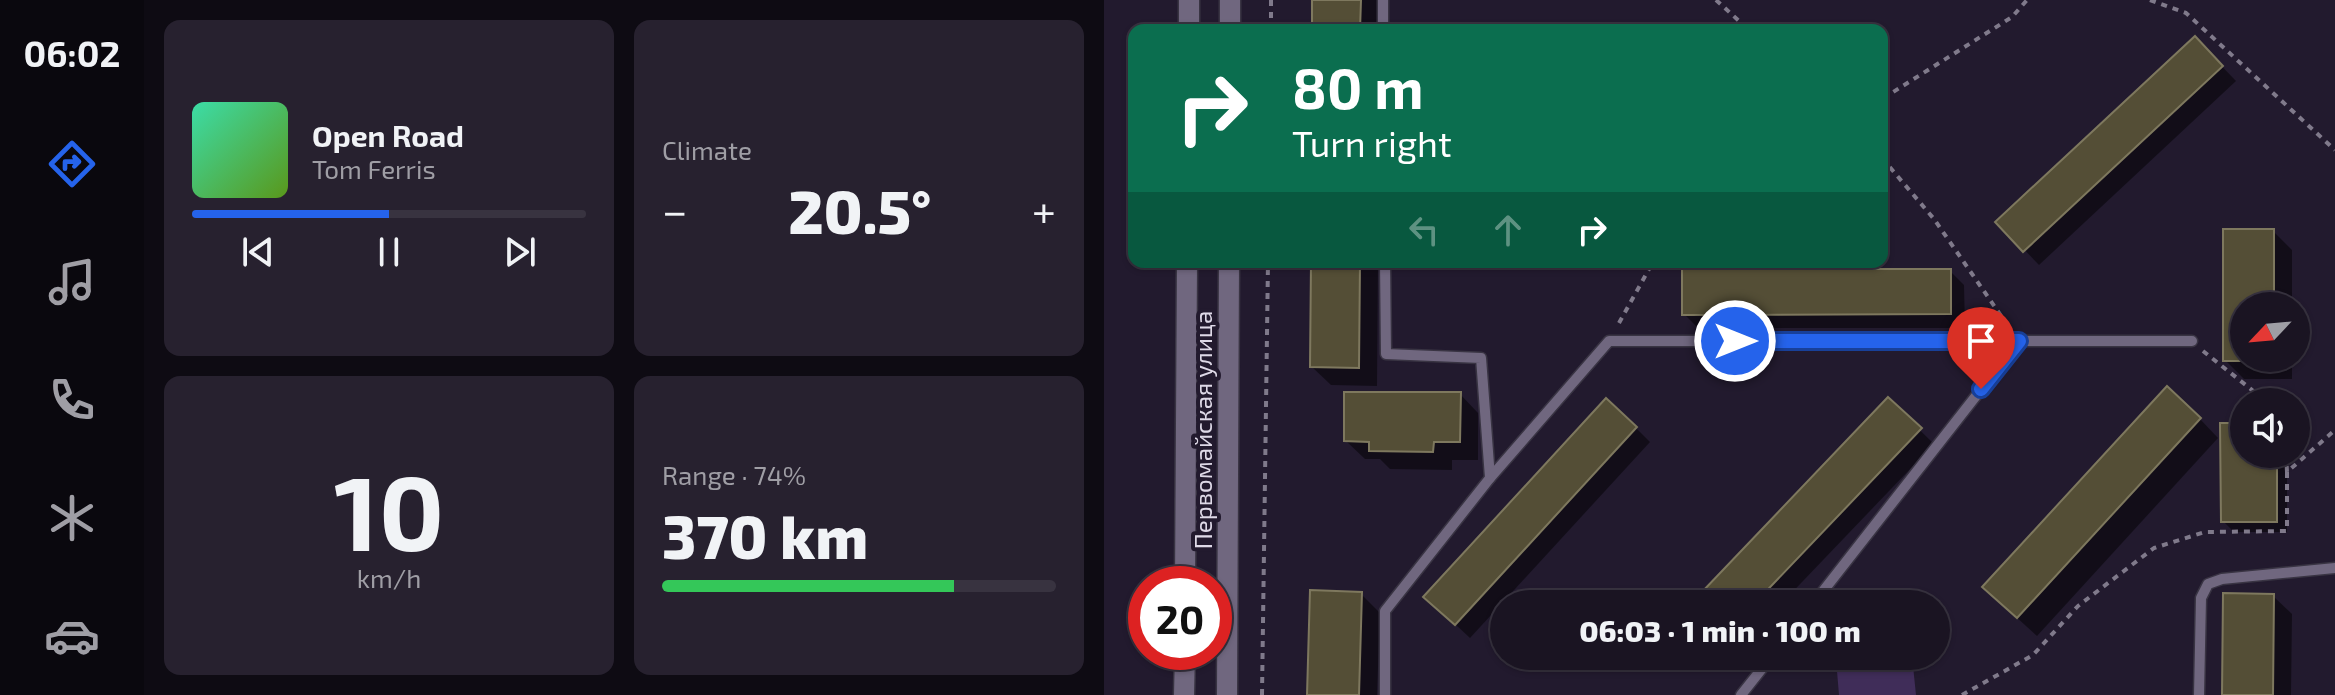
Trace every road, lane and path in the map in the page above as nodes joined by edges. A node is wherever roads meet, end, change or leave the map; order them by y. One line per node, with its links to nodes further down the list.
1 (1189, 0): 8 (main road)
2 (1230, 0): 9 (main road)
3 (1271, 0): 10 (path)
4 (1383, 0): 11 (lane)
5 (1716, 0): 12 (path)
6 (2027, 0): 13 (path)
7 (2150, 0): 14 (path)
8 (1189, 24)
9 (1230, 24)
10 (1271, 24)
11 (1383, 24)
12 (1742, 24)
13 (1888, 94)
14 (2335, 150)
15 (1888, 165): 22 (path)
16 (1187, 268): 29 (main road, Первомайская улица)
17 (1229, 268): 35 (main road, Первомайская улица)
18 (1268, 268): 36 (path)
19 (1385, 268): 28 (lane)
20 (1650, 268): 21 (path)
21 (1609, 341): 22 (lane); 28 (lane)
22 (2019, 341): 23 (lane); 31 (lane)
23 (2192, 341): 24 (path)
24 (2250, 388)
25 (2335, 430): 27 (path)
26 (2287, 468): 27 (path)
27 (2287, 472): 39 (path)
28 (1490, 478): 37 (lane)
29 (1185, 566)
30 (2335, 568): 40 (lane)
31 (1824, 590)
32 (1185, 670): 34 (main road)
33 (1761, 670): 38 (lane)
34 (1184, 695)
35 (1227, 695)
36 (1262, 695)
37 (1385, 695)
38 (1741, 695)
39 (1962, 695)
40 (2199, 695)

